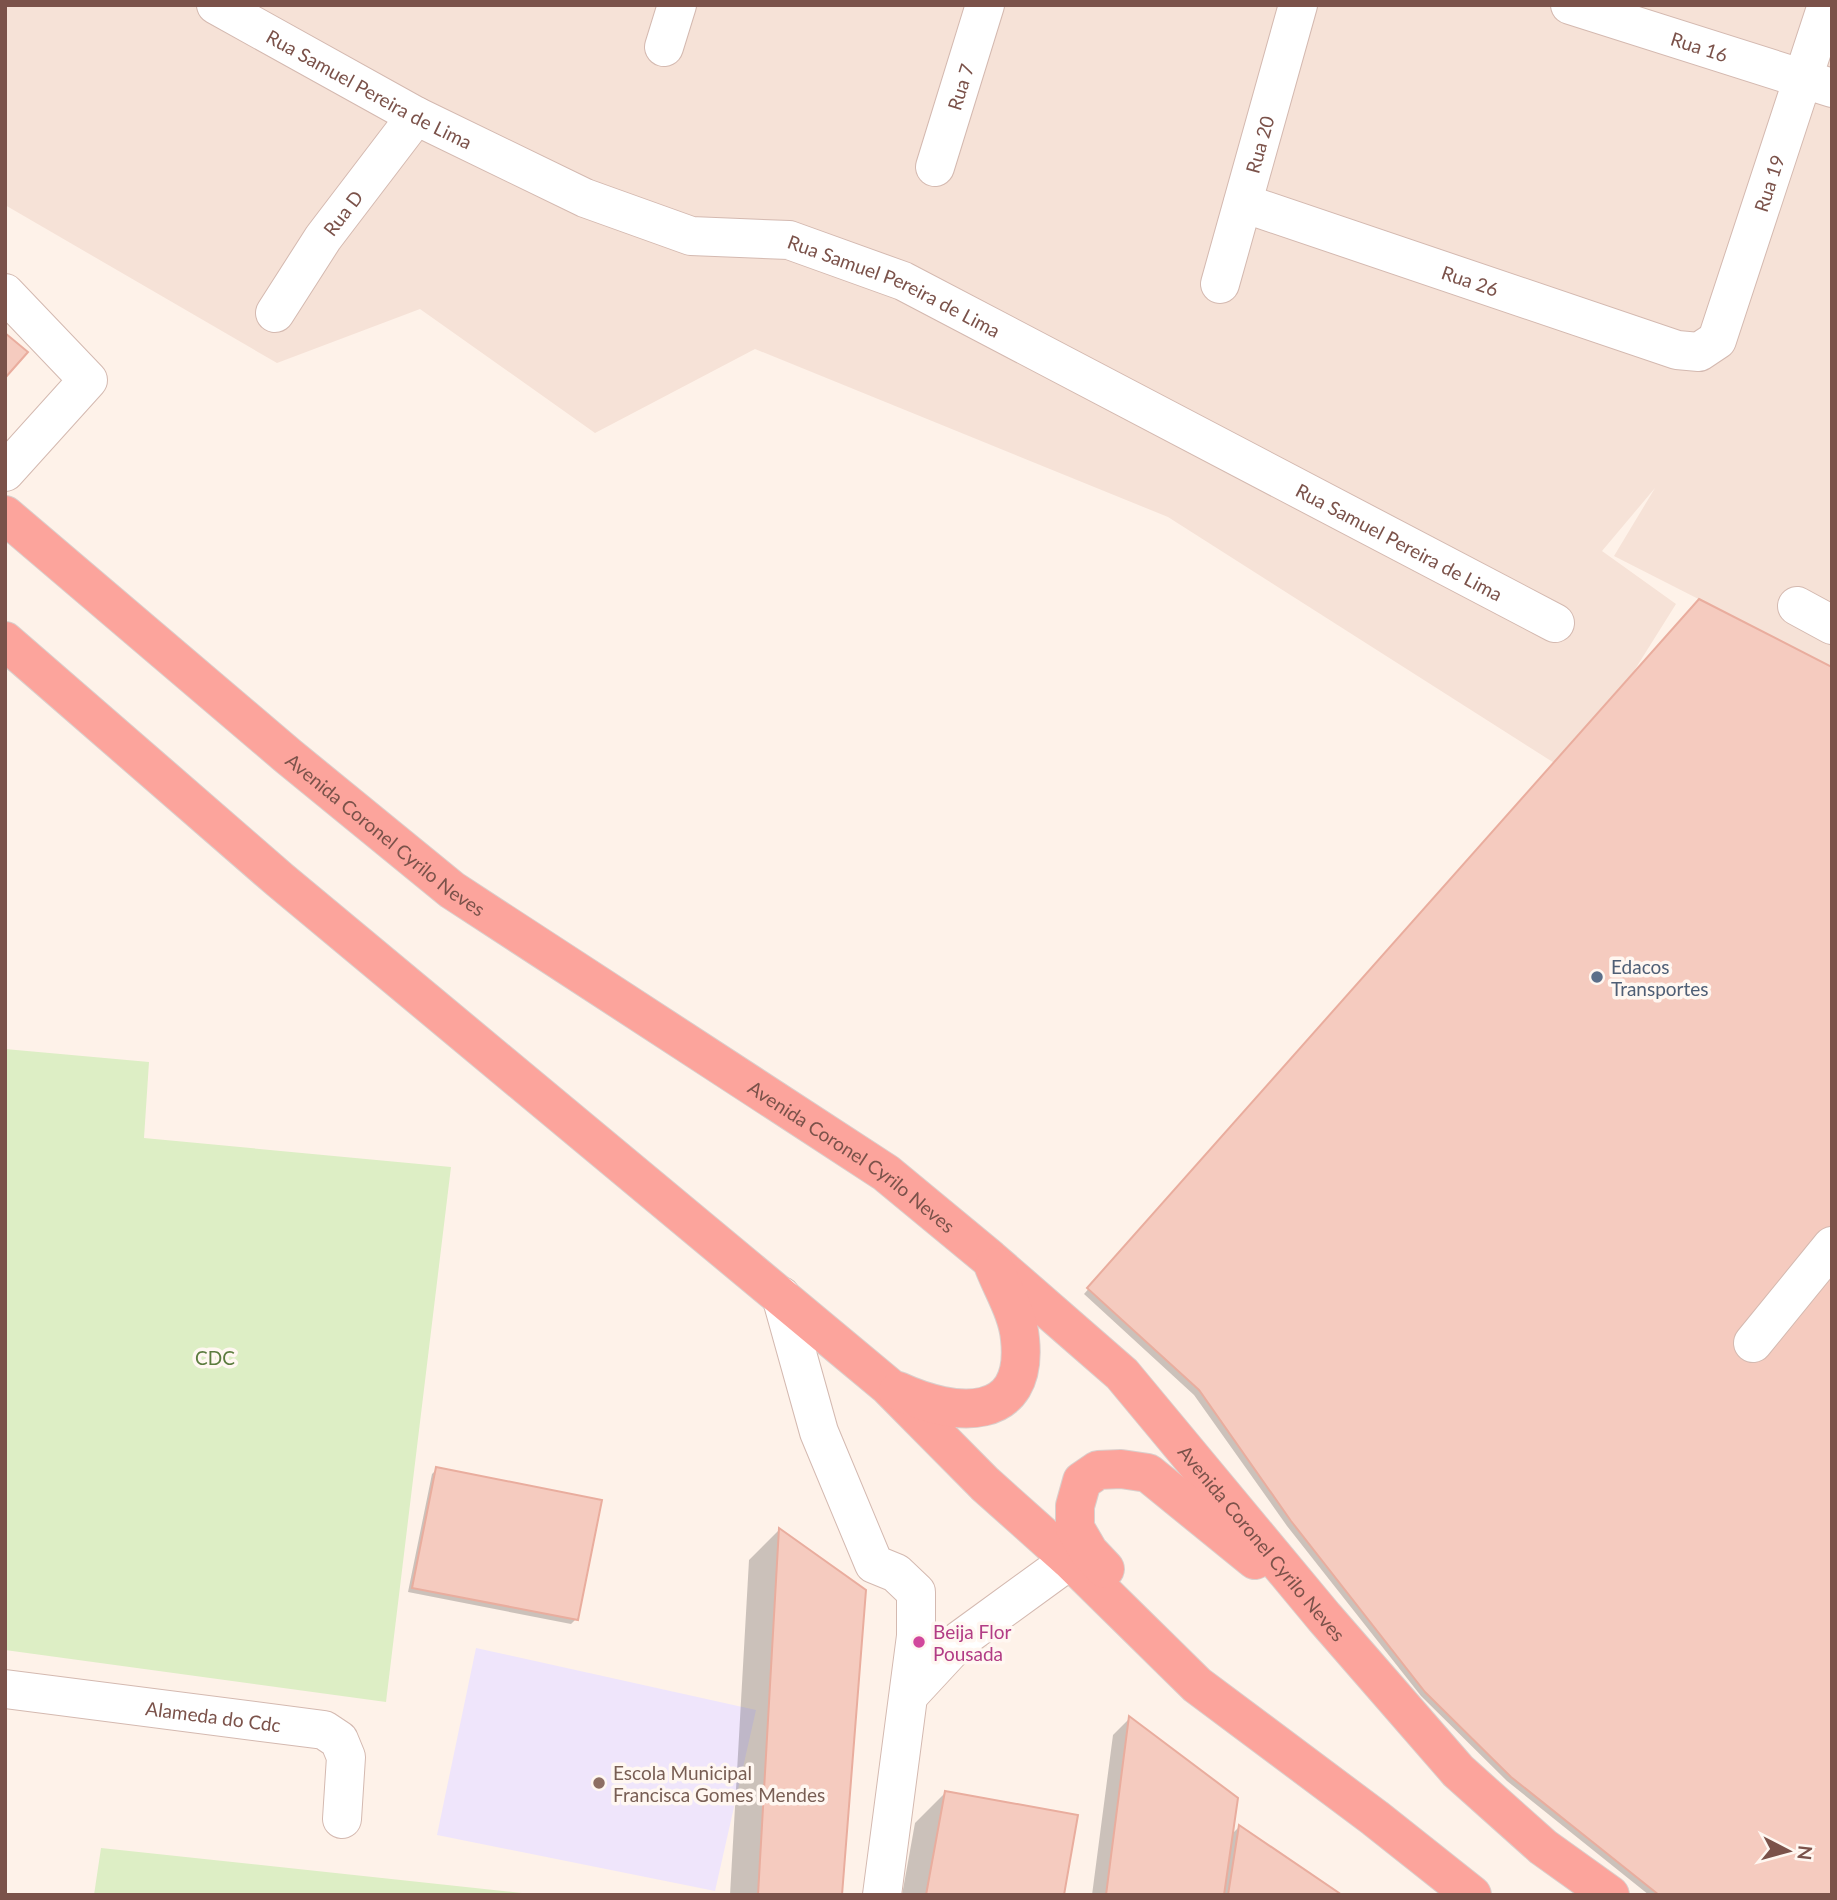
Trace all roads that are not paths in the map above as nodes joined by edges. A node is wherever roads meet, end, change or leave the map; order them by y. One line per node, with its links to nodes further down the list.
1 (216, 5): 9 (street, Rua Samuel Pereira de Lima)
2 (677, 5): 7 (street)
3 (985, 5): 10 (street, Rua 7)
4 (1298, 5): 11 (street, Rua 20)
5 (1570, 5): 8 (street, Rua 16)
6 (1827, 5): 8 (street, Rua 19)
7 (664, 47)
8 (1817, 83): 15 (street, Rua 19)
9 (416, 116): 14 (street, Rua D); 19 (street, Rua Samuel Pereira de Lima)
10 (935, 167)
11 (1243, 204): 12 (street, Rua 20); 15 (street, Rua 26)
12 (1220, 284)
13 (5, 293): 16 (street)
14 (275, 313)
15 (1699, 352)
16 (5, 472)
17 (5, 515): 23 (highway, Avenida Coronel Cyrilo Neves)
18 (1797, 606): 20 (street)
19 (1555, 622)
20 (1832, 625)
21 (5, 641): 24 (highway)
22 (1832, 1246): 25 (street)
23 (990, 1259): 26 (highway); 28 (highway, Avenida Coronel Cyrilo Neves)
24 (781, 1296): 26 (highway); 31 (street)
25 (1753, 1343)
26 (888, 1385): 27 (highway)
27 (1070, 1560): 29 (highway); 31 (street)
28 (1324, 1617): 29 (highway); 35 (highway, Avenida Coronel Cyrilo Neves)
29 (1197, 1685): 34 (highway)
30 (5, 1689): 32 (street, Alameda do Cdc)
31 (909, 1695): 33 (street)
32 (342, 1819)
33 (882, 1895)
34 (1472, 1895)
35 (1609, 1895)

